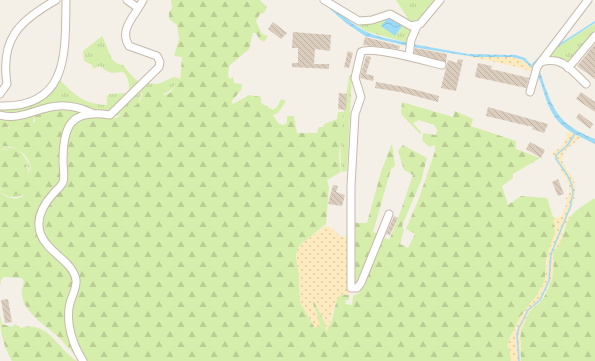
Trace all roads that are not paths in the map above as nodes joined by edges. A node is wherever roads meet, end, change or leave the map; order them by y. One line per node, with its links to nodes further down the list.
1 (56, 0): 17 (street)
2 (66, 0): 18 (street)
3 (126, 0): 8 (street)
4 (143, 0): 8 (street)
5 (324, 0): 9 (street)
6 (440, 0): 9 (street)
7 (588, 0): 13 (street)
8 (138, 8): 19 (street)
9 (417, 26): 11 (street)
10 (595, 36): 14 (street)
11 (409, 53): 12 (street); 21 (street)
12 (442, 65)
13 (537, 68): 14 (street); 16 (street)
14 (568, 68): 15 (street)
15 (586, 84)
16 (530, 92)
17 (0, 94)
18 (0, 106)
19 (92, 113): 20 (street); 22 (street)
20 (0, 115)
21 (389, 214)
22 (83, 361)

